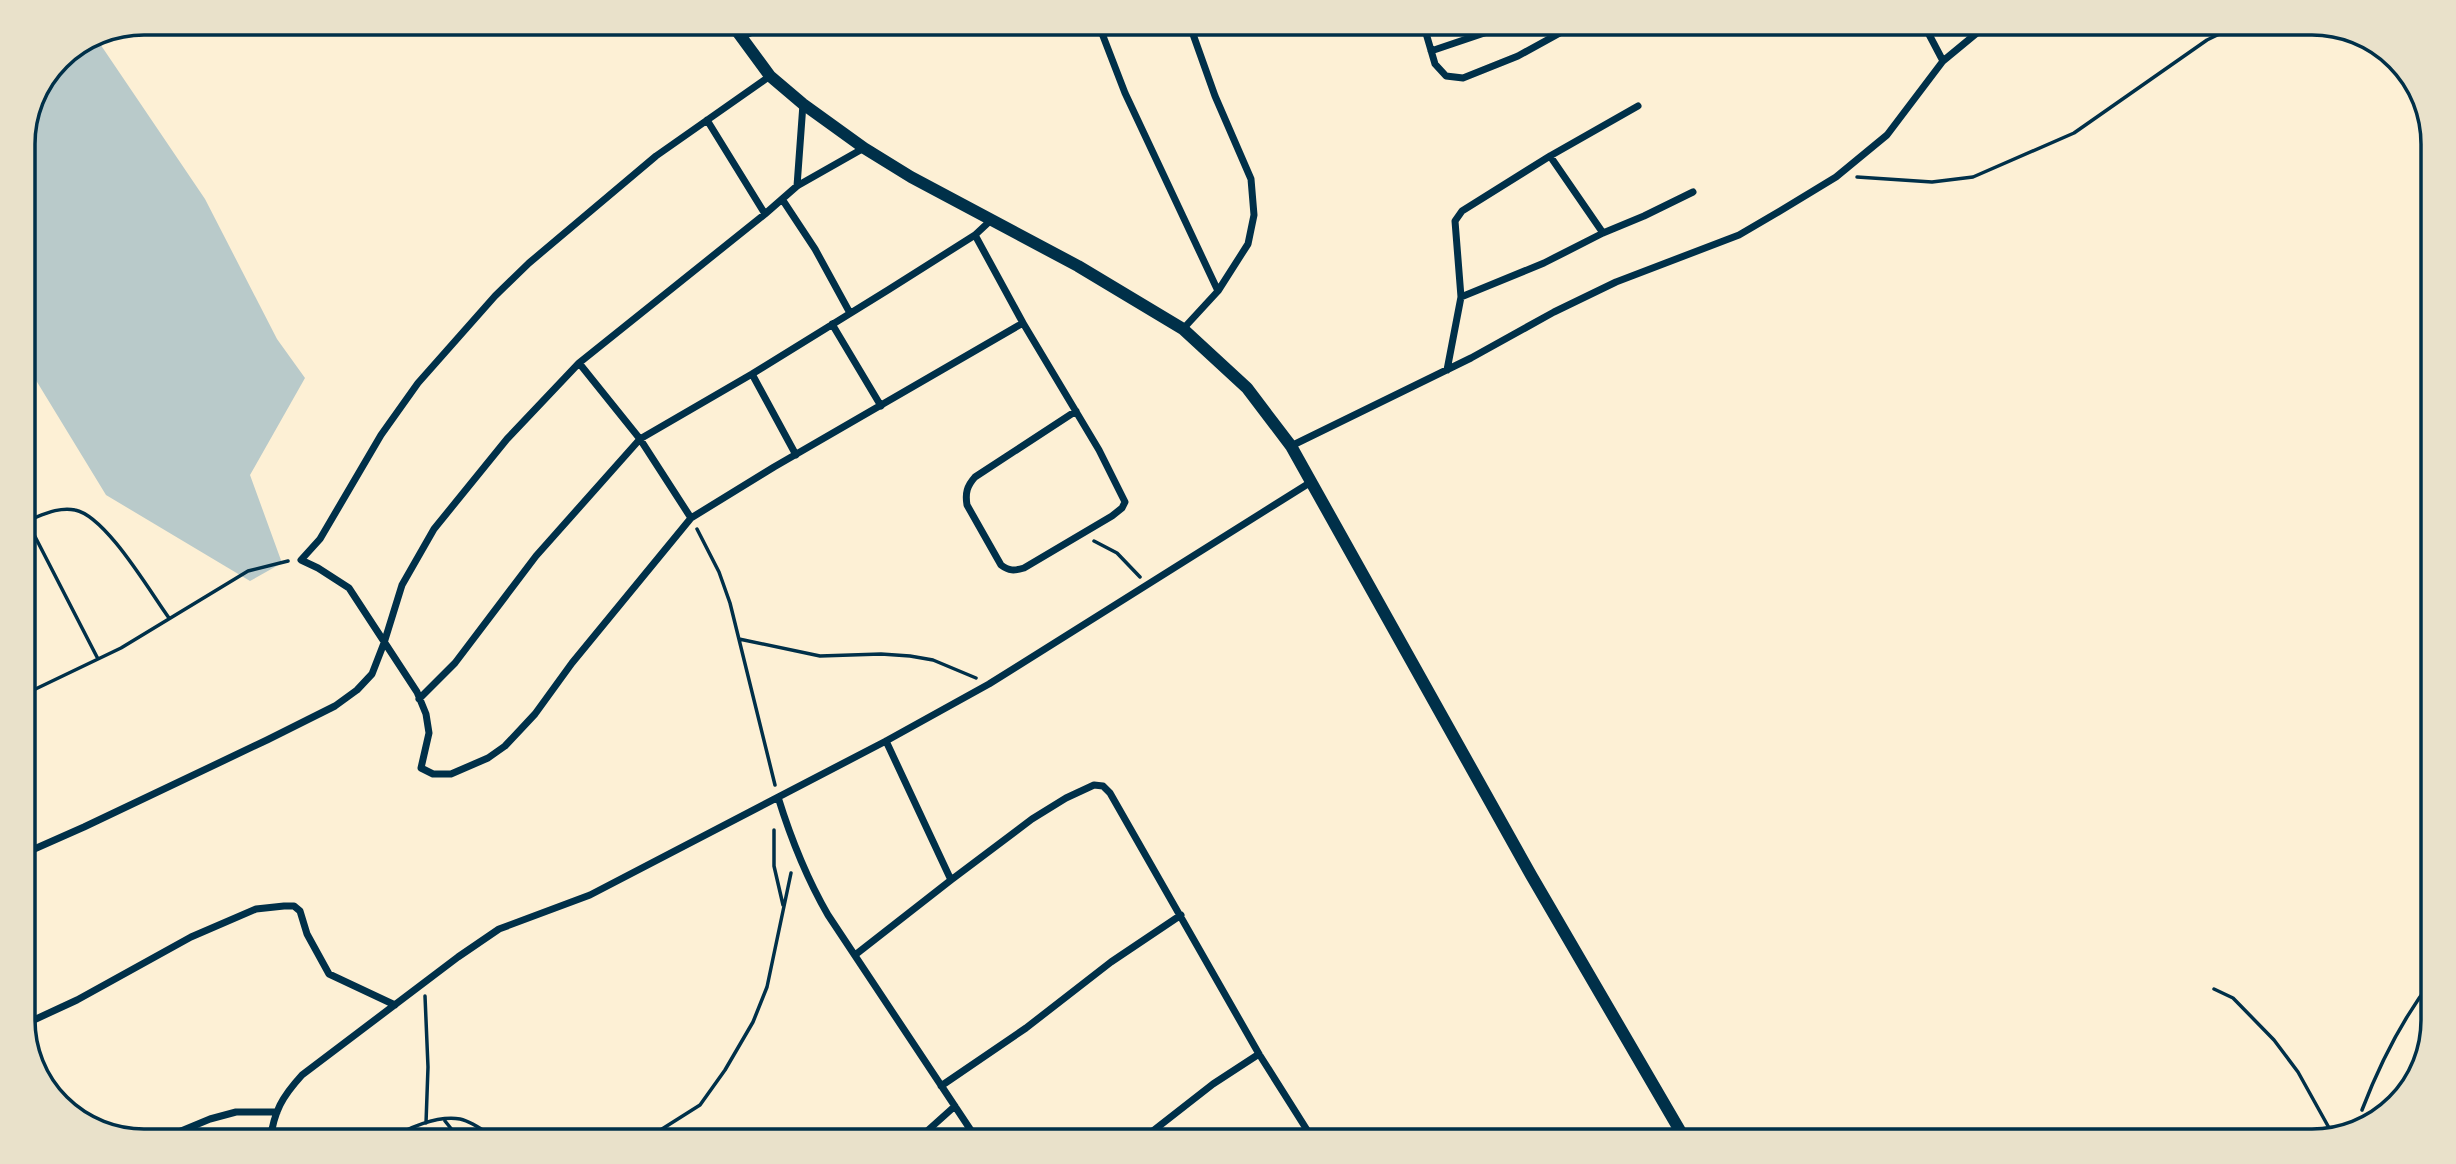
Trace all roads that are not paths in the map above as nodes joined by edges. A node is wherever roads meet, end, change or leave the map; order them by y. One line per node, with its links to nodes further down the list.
1 (746, 35): 9 (street)
2 (1103, 35): 25 (street)
3 (1193, 35): 25 (street)
4 (1426, 35): 10 (street)
5 (1478, 35): 10 (street)
6 (1556, 35): 10 (street)
7 (1929, 35): 11 (street)
8 (1974, 35): 11 (street)
9 (741, 37): 12 (street)
10 (1431, 51)
11 (1943, 61): 32 (street)
12 (770, 76): 13 (street); 15 (street)
13 (803, 104): 16 (street); 18 (street)
14 (1638, 106): 17 (street)
15 (707, 120): 21 (street); 41 (street)
16 (864, 148): 18 (street); 22 (street)
17 (1550, 156): 23 (street); 26 (street)
18 (797, 186): 20 (street)
19 (1693, 192): 23 (street)
20 (782, 200): 21 (street); 27 (street)
21 (765, 214): 31 (street)
22 (990, 221): 24 (street); 30 (street)
23 (1603, 233): 26 (street)
24 (975, 235): 27 (street); 29 (street)
25 (1217, 291): 30 (street)
26 (1461, 297): 32 (street)
27 (850, 313): 28 (street)
28 (832, 324): 33 (street); 34 (street)
29 (1023, 324): 34 (street); 35 (street)
30 (1183, 329): 37 (street)
31 (579, 363): 36 (street); 41 (street)
32 (1447, 370): 37 (street)
33 (752, 374): 36 (street); 38 (street)
34 (881, 406): 38 (street)
35 (1076, 411): 35 (street)
36 (640, 439): 40 (street); 42 (street)
37 (1291, 446): 39 (street)
38 (796, 455): 40 (street)
39 (1311, 482): 43 (street); 61 (street)
40 (691, 518): 42 (street)
41 (384, 643): 42 (street); 45 (street)
42 (419, 699)
43 (886, 741): 44 (street); 46 (street)
44 (778, 797): 48 (street); 49 (street)
45 (35, 848)
46 (951, 880): 47 (street); 48 (street)
47 (1181, 915): 51 (street); 52 (street)
48 (855, 955): 52 (street)
49 (395, 1005): 50 (street); 54 (street)
50 (35, 1019)
51 (1259, 1054): 59 (street); 60 (street)
52 (941, 1086): 53 (street)
53 (955, 1106): 57 (street); 58 (street)
54 (277, 1112): 55 (street); 56 (street)
55 (186, 1129)
56 (271, 1129)
57 (929, 1129)
58 (970, 1129)
59 (1155, 1129)
60 (1306, 1129)
61 (1679, 1129)

